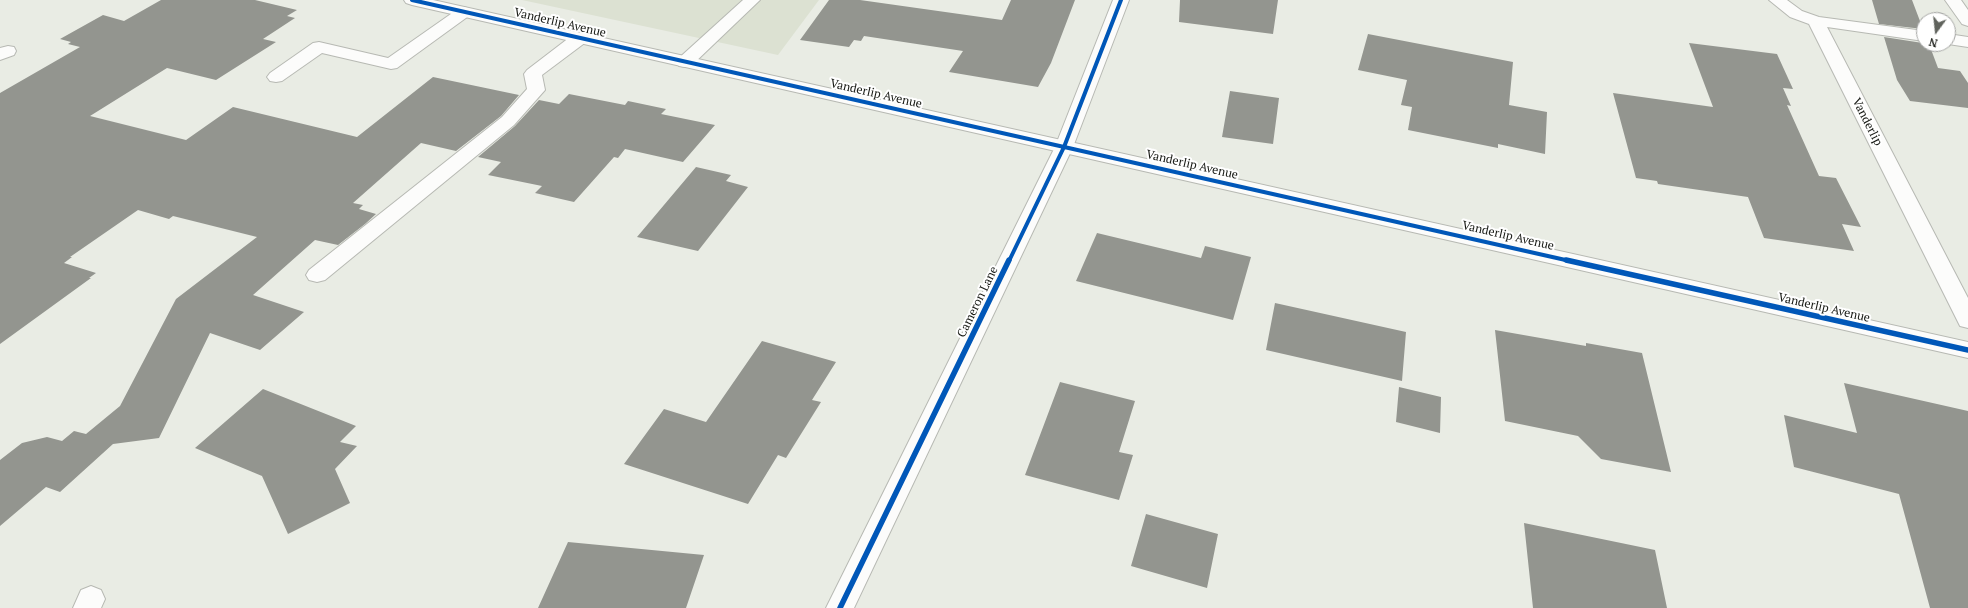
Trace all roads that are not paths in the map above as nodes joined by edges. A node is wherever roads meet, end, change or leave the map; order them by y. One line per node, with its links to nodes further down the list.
1 (412, 0): 6 (street, Vanderlip Avenue)
2 (752, 0): 13 (street)
3 (1121, 0): 15 (street, Cameron Lane)
4 (1777, 0): 8 (street)
5 (1953, 0): 7 (street)
6 (464, 12): 10 (street, Vanderlip Avenue); 14 (street)
7 (1968, 21)
8 (1816, 22): 9 (street); 17 (street, Vanderlip)
9 (1916, 35)
10 (580, 38): 13 (street, Vanderlip Avenue); 16 (street)
11 (1956, 40): 12 (street)
12 (1968, 42)
13 (685, 62): 15 (street, Vanderlip Avenue)
14 (276, 77)
15 (1064, 147): 18 (street, Vanderlip Avenue); 19 (street, Cameron Lane)
16 (317, 274)
17 (1968, 320)
18 (1968, 350)
19 (840, 608)

